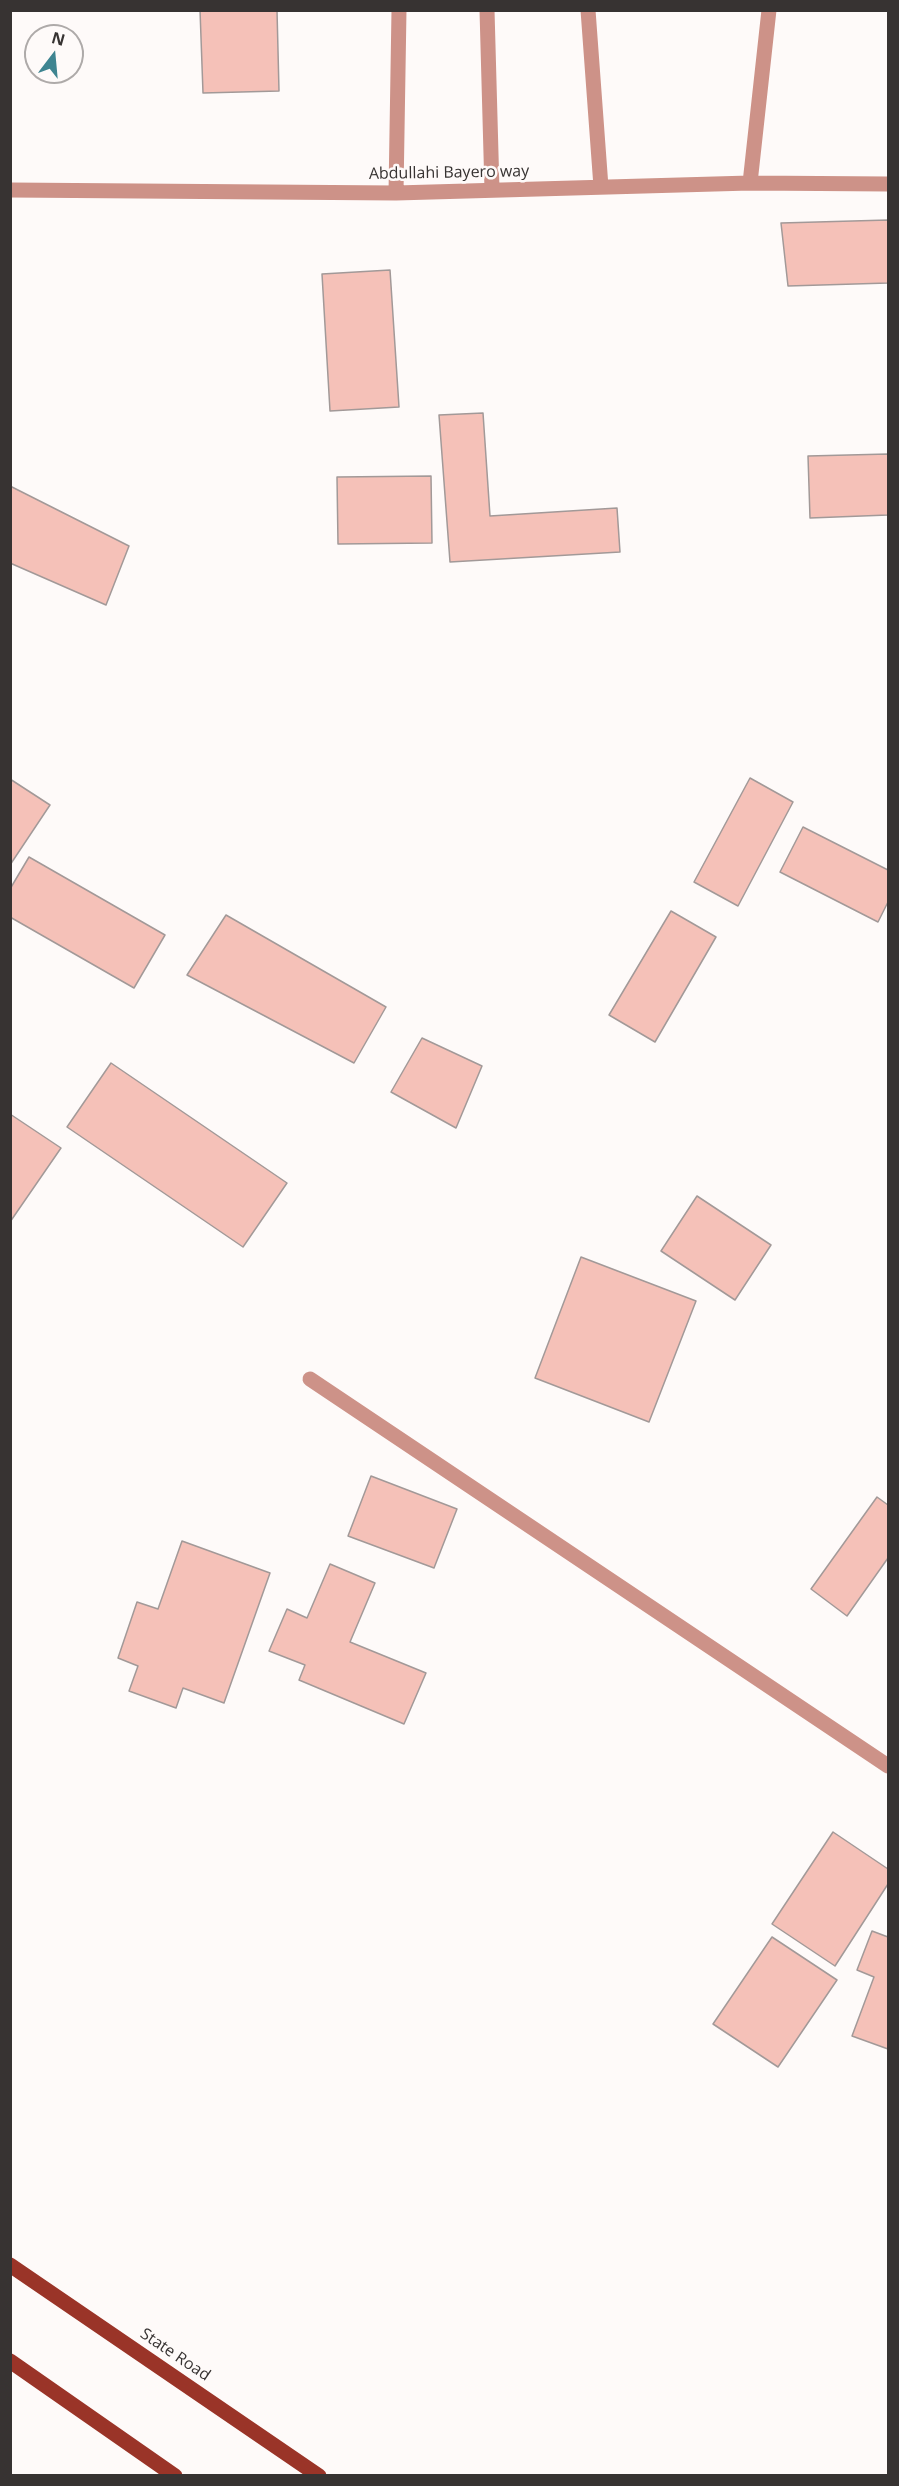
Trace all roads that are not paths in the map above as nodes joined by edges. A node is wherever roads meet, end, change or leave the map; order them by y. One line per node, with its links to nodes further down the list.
1 (399, 10): 10 (street)
2 (487, 10): 9 (street)
3 (588, 10): 7 (street)
4 (769, 10): 5 (street)
5 (750, 183): 6 (street, Abdullahi Bayero way); 7 (street, Abdullahi Bayero way)
6 (888, 184)
7 (601, 188): 9 (street, Abdullahi Bayero way)
8 (10, 190): 10 (street, Abdullahi Bayero way)
9 (492, 190): 10 (street, Abdullahi Bayero way)
10 (396, 193)
11 (310, 1379): 12 (street)
12 (888, 1766)
13 (10, 2265): 16 (main road, State Road)
14 (10, 2361): 15 (main road)
15 (175, 2475)
16 (319, 2475)

